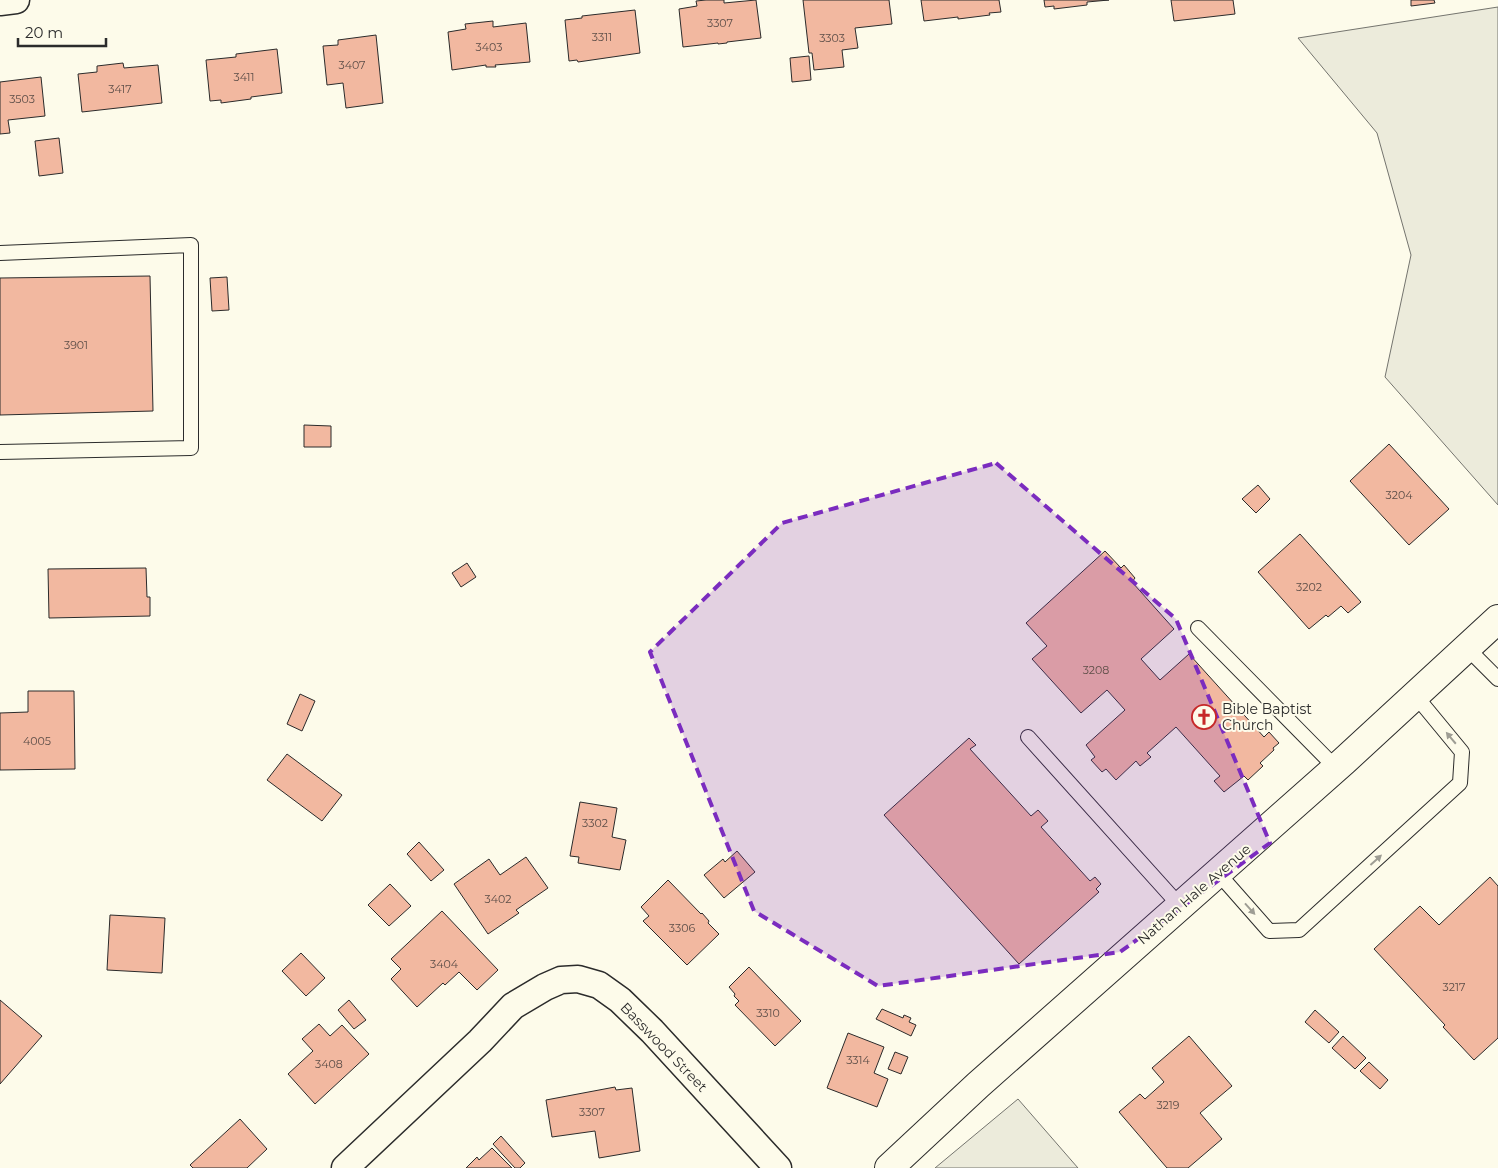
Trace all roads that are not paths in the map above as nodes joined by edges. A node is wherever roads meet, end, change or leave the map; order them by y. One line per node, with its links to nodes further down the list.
1 (16, 0): 2 (street)
2 (0, 2)
3 (0, 253): 4 (lane)
4 (0, 452)
5 (1498, 619): 7 (street, Nathan Hale Avenue)
6 (1198, 628): 11 (lane)
7 (1467, 648): 8 (lane); 9 (street, Nathan Hale Avenue)
8 (1498, 679)
9 (1415, 695): 11 (street, Nathan Hale Avenue); 12 (lane, one-way to 9)
10 (1028, 737): 13 (lane)
11 (1336, 768): 12 (street, Nathan Hale Avenue)
12 (1218, 873): 13 (street, Nathan Hale Avenue)
13 (1180, 906): 16 (street, Nathan Hale Avenue)
14 (349, 1164): 15 (street, Basswood Street)
15 (778, 1168)
16 (889, 1168)

